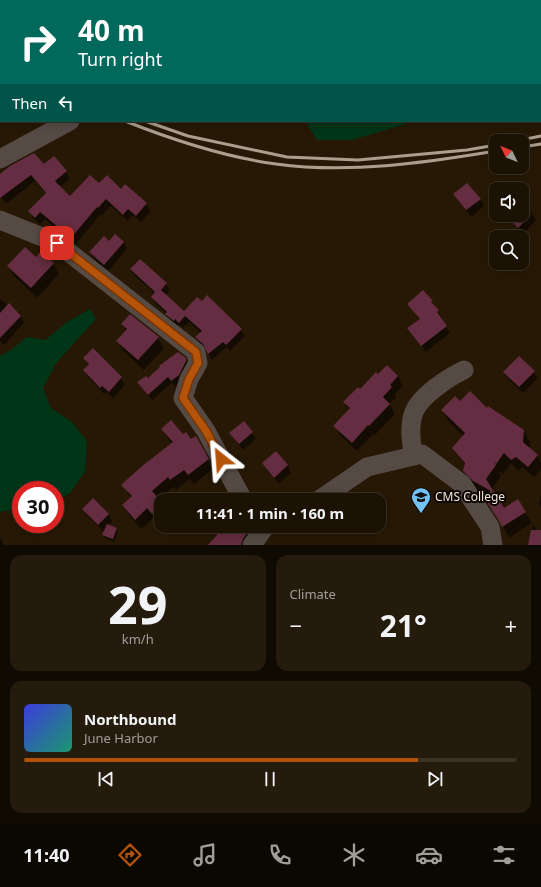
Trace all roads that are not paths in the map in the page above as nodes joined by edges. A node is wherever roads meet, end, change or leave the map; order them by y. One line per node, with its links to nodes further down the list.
1 (68, 122): 2 (street)
2 (0, 159)
3 (0, 220): 6 (street)
4 (464, 370): 5 (street)
5 (414, 456): 7 (street); 10 (street)
6 (239, 493)
7 (329, 493)
8 (261, 533): 9 (street)
9 (252, 545)
10 (493, 545)

